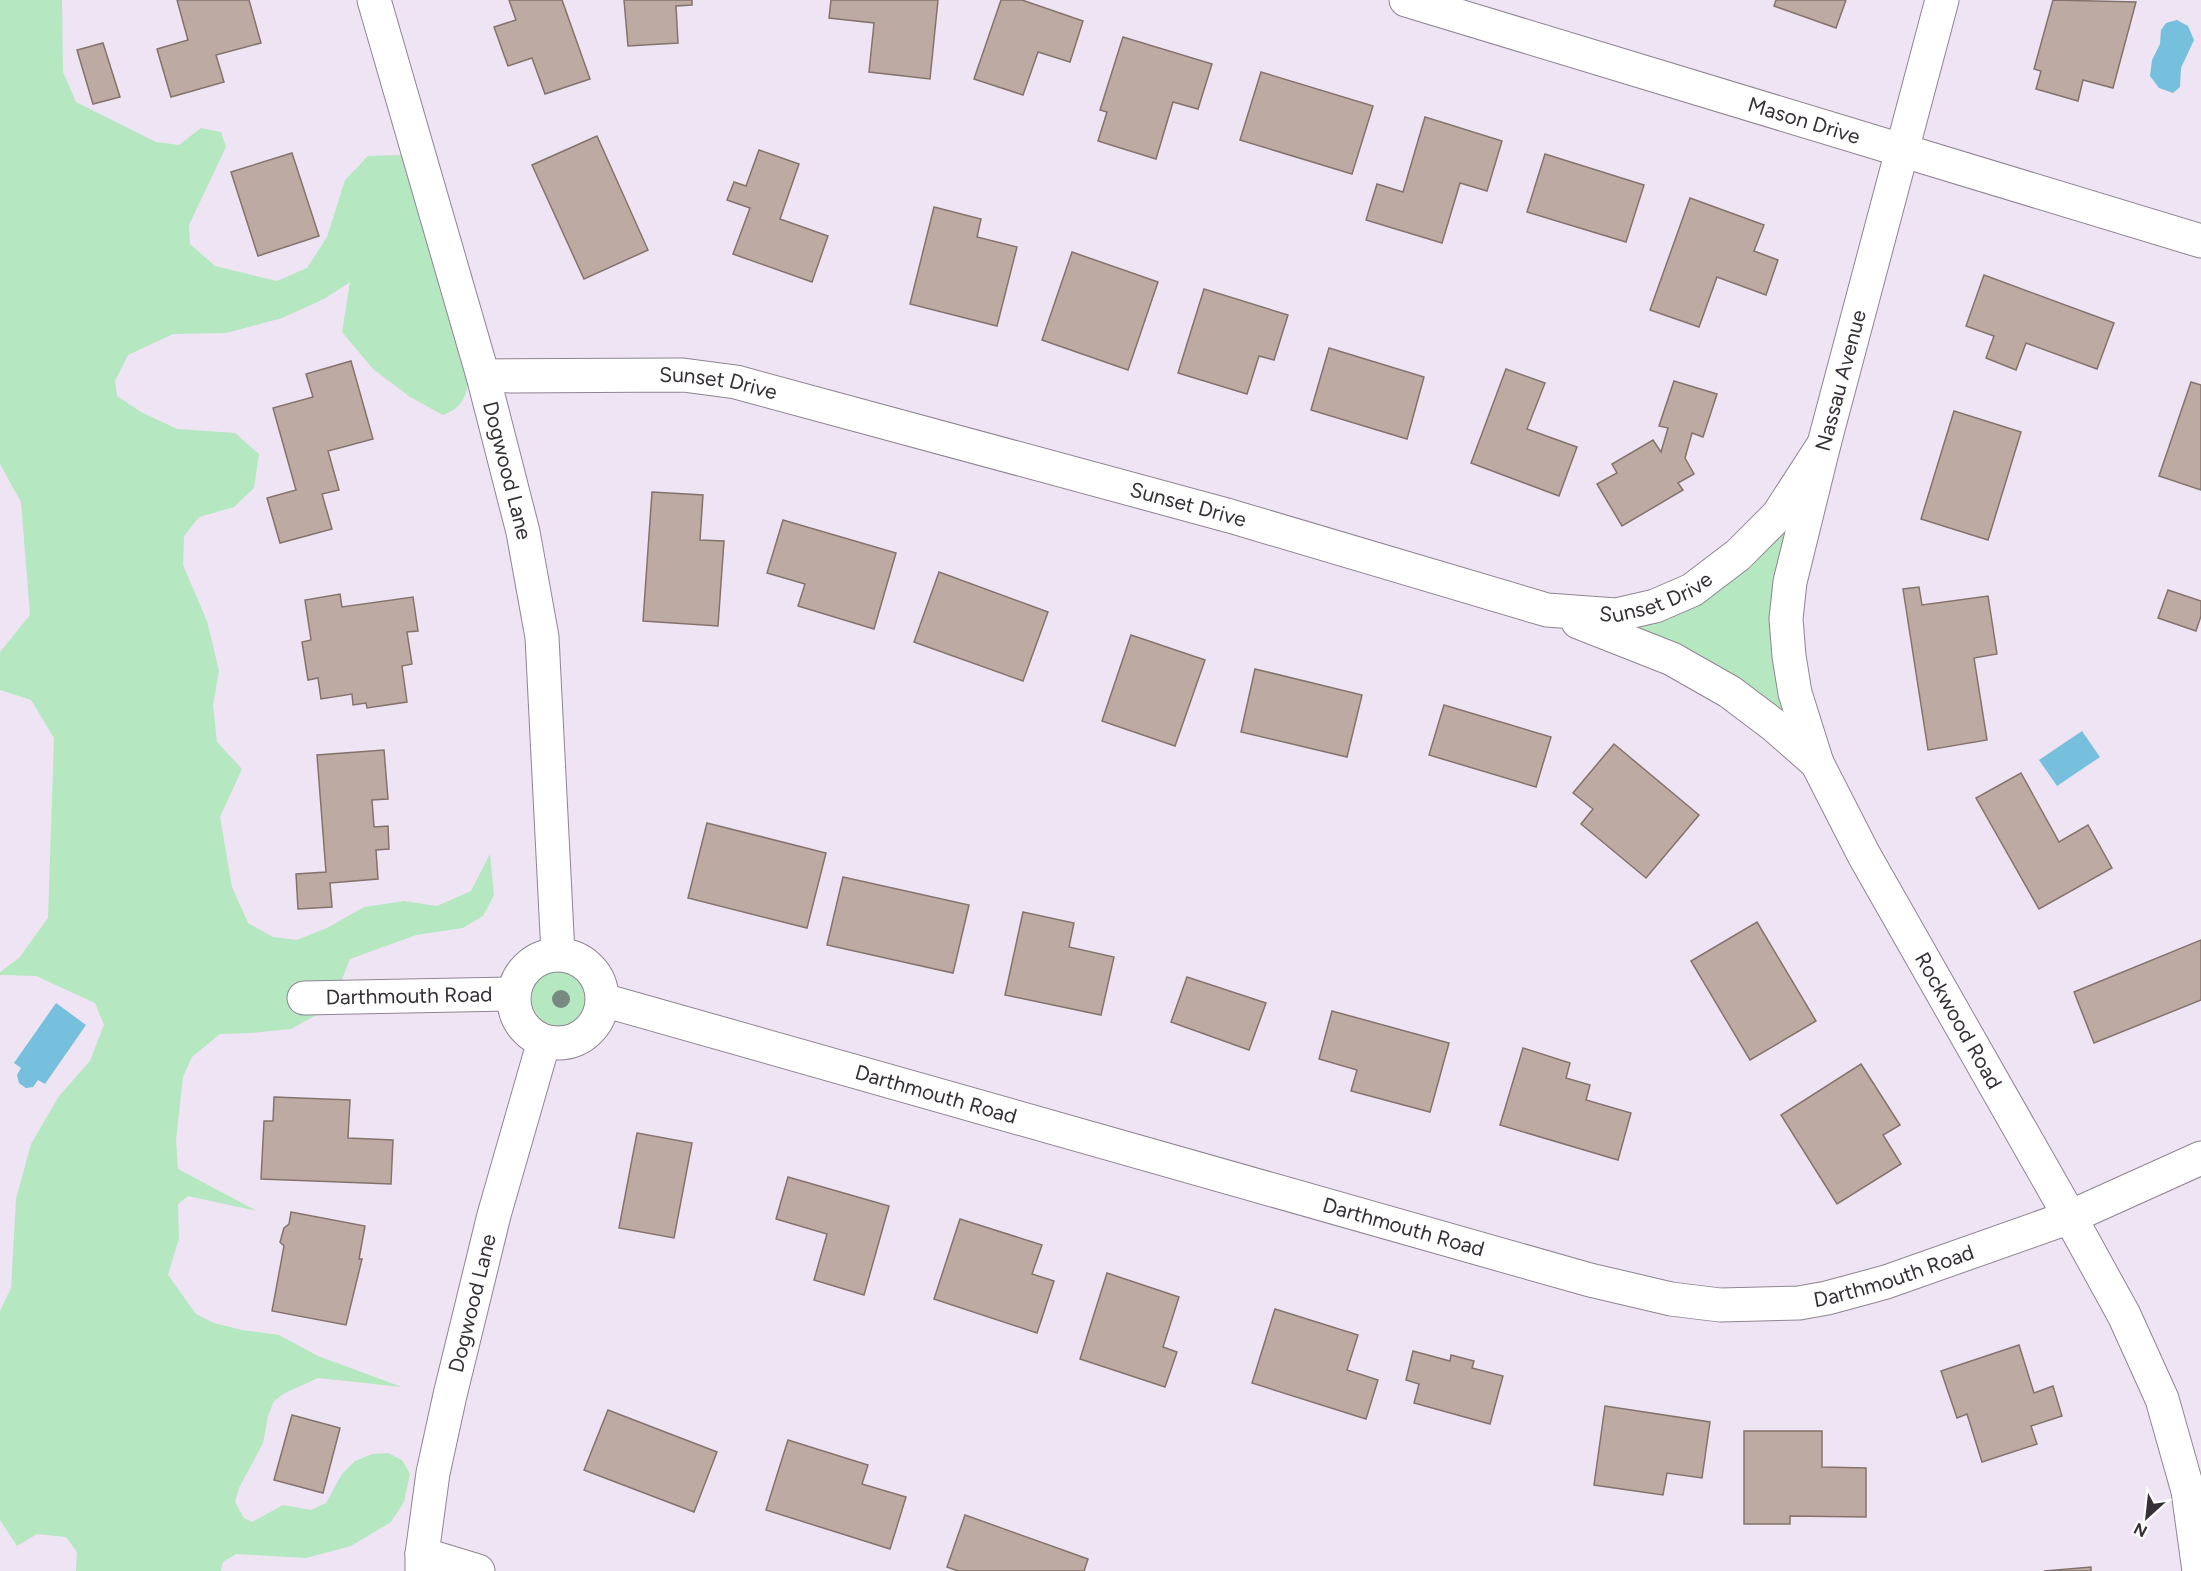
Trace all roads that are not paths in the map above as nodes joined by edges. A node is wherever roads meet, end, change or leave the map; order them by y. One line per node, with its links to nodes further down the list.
1 (374, 0): 6 (street, Dogwood Lane)
2 (1406, 0): 4 (street, Mason Drive)
3 (1942, 0): 4 (street, Nassau Avenue)
4 (1901, 150): 5 (street, Mason Drive); 7 (street, Nassau Avenue)
5 (2201, 241)
6 (483, 376): 8 (street, Sunset Drive); 10 (street, Dogwood Lane)
7 (1824, 444): 8 (street, Sunset Drive); 9 (street, Nassau Avenue)
8 (1547, 610): 9 (street, Rockwood Road)
9 (1817, 763): 16 (street, Rockwood Road)
10 (558, 954): 11 (street); 13 (street)
11 (513, 994): 12 (street, Darthmouth Road); 14 (street)
12 (304, 998)
13 (603, 1000): 14 (street); 16 (street, Darthmouth Road)
14 (544, 1041): 17 (street, Dogwood Lane)
15 (2201, 1158): 16 (street, Darthmouth Road)
16 (2070, 1217): 19 (street, Rockwood Road)
17 (422, 1563): 18 (street)
18 (478, 1571)
19 (2199, 1571)

